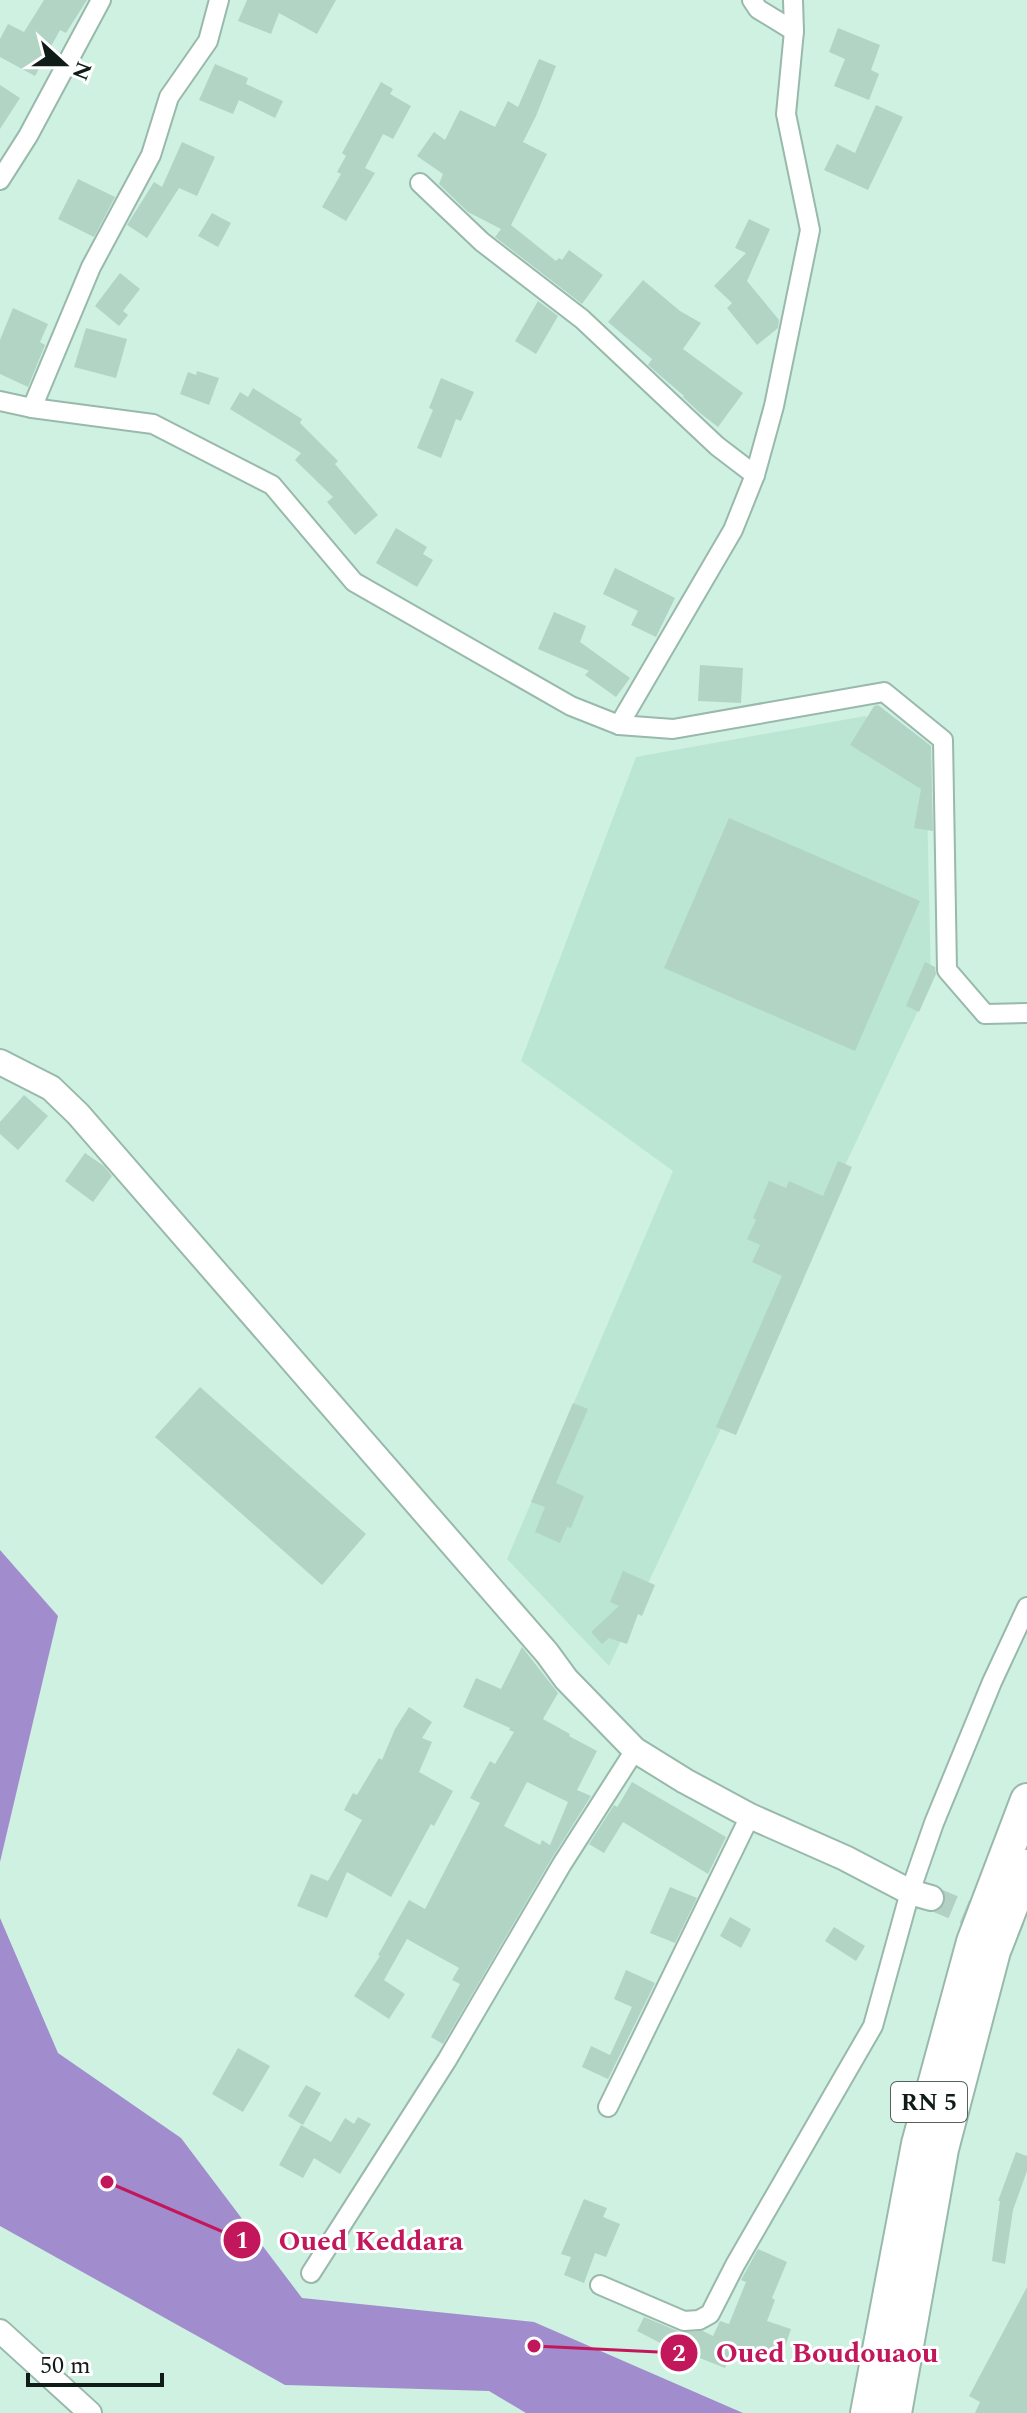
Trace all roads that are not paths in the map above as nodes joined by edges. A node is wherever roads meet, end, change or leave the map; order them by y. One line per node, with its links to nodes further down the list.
1 (101, 0): 6 (street)
2 (219, 0): 9 (street)
3 (752, 0): 5 (street)
4 (793, 0): 5 (street)
5 (794, 31): 10 (street)
6 (0, 180)
7 (420, 183): 10 (street)
8 (0, 401): 9 (street)
9 (32, 408): 11 (street)
10 (755, 475): 11 (street)
11 (619, 725): 12 (street)
12 (1027, 1013)
13 (0, 1062): 15 (main road)
14 (1027, 1607): 19 (street)
15 (635, 1750): 17 (main road); 21 (street)
16 (1027, 1800): 25 (highway, RN 5)
17 (750, 1816): 19 (main road); 20 (street)
18 (1027, 1866): 26 (highway, RN 5)
19 (921, 1895): 22 (street)
20 (608, 2107)
21 (311, 2273)
22 (600, 2285)
23 (0, 2331): 24 (street)
24 (90, 2413)
25 (867, 2413)
26 (895, 2413)

